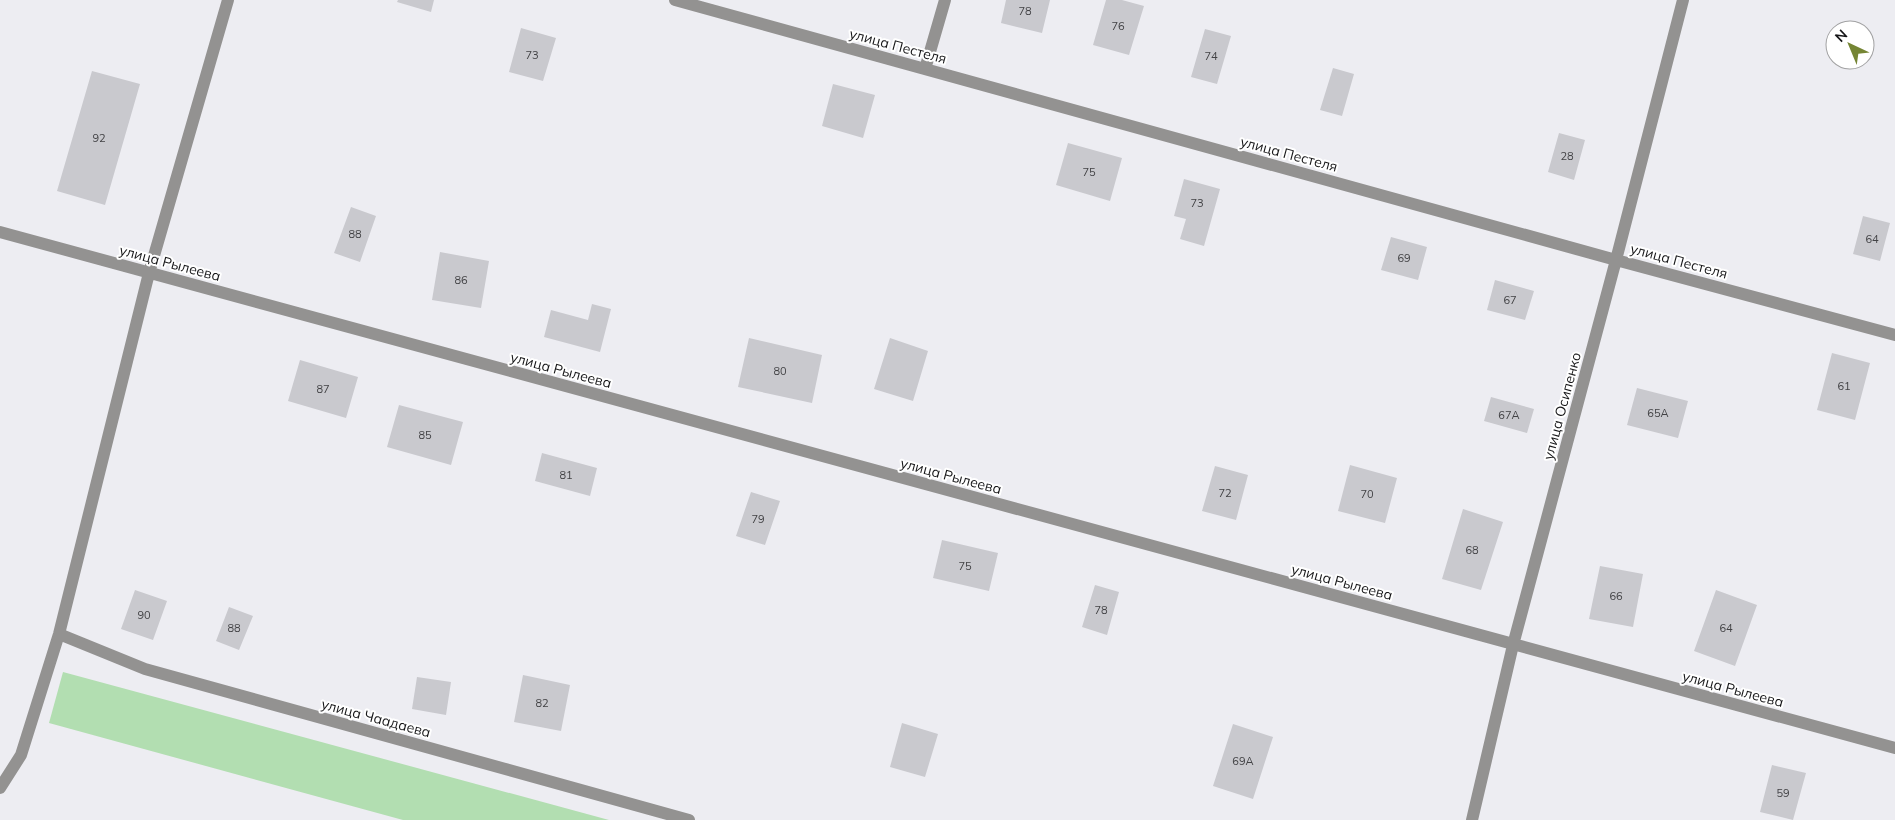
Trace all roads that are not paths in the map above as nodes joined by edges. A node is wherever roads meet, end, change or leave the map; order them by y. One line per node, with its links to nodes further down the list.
1 (228, 0): 8 (street)
2 (675, 0): 5 (street, улица Пестеля)
3 (945, 0): 5 (street)
4 (1683, 0): 7 (street, улица Осипенко)
5 (925, 69): 7 (street, улица Пестеля)
6 (0, 232): 8 (street, улица Рылеева)
7 (1616, 260): 9 (street, улица Пестеля); 11 (street, улица Осипенко)
8 (149, 273): 10 (street); 11 (street, улица Рылеева)
9 (1895, 335)
10 (59, 634): 13 (street); 14 (street, улица Чаадаева)
11 (1513, 645): 12 (street, улица Рылеева); 15 (street, улица Осипенко)
12 (1895, 748)
13 (0, 788)
14 (689, 820)
15 (1472, 820)

